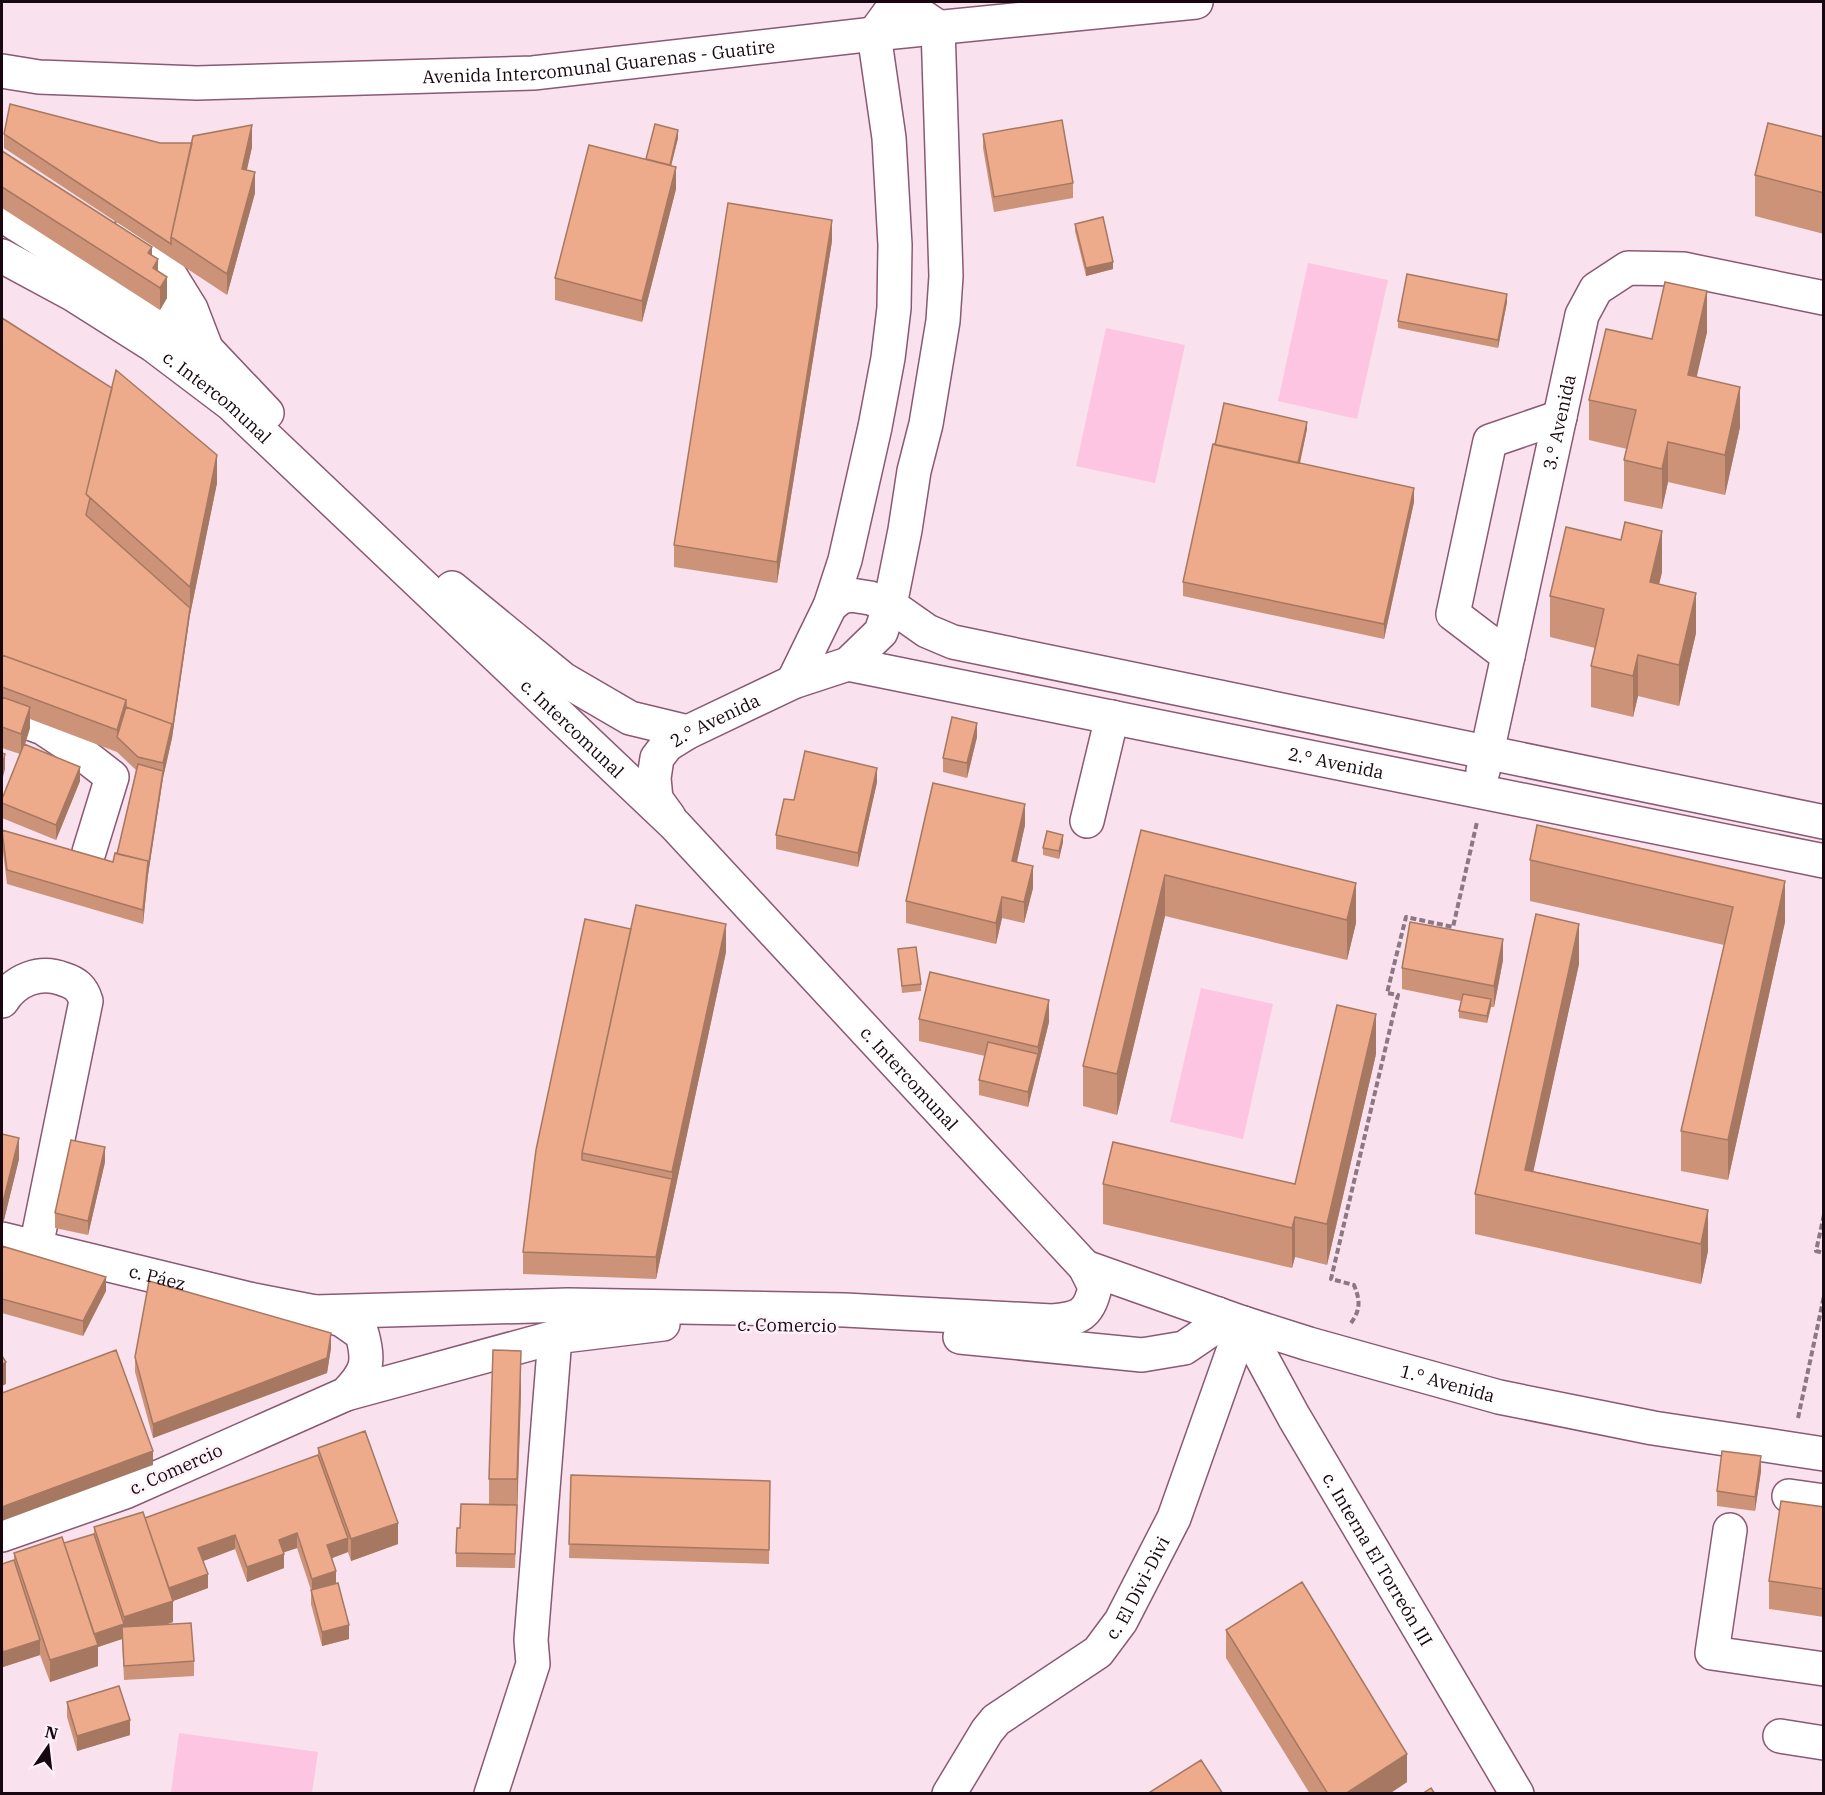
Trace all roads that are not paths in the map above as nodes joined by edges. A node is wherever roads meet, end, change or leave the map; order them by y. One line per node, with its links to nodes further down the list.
1 (900, 2): 3 (street); 4 (street)
2 (1196, 2): 3 (street, Avenida Intercomunal Guarenas - Guatire)
3 (938, 27): 4 (street, Avenida Intercomunal Guarenas - Guatire); 13 (street, 2.° Avenida)
4 (874, 34): 5 (street, Avenida Intercomunal Guarenas - Guatire); 14 (street)
5 (2, 71)
6 (2, 215): 10 (street, c. Intercomunal)
7 (101, 224): 10 (street)
8 (2, 256): 11 (street, c. Intercomunal)
9 (1824, 298): 12 (street, 3.° Avenida)
10 (208, 352): 11 (street); 20 (street, c. Intercomunal)
11 (231, 404): 25 (street, c. Intercomunal)
12 (1560, 417): 15 (street, 3.° Avenida); 15 (street)
13 (890, 605): 14 (street); 16 (street, 2.° Avenida); 21 (street)
14 (830, 606): 17 (street)
15 (1508, 656): 21 (street, 3.° Avenida)
16 (848, 664): 17 (street, 2.° Avenida); 19 (street, 2.° Avenida)
17 (793, 682): 20 (street, 2.° Avenida)
18 (2, 713): 26 (street)
19 (1112, 717): 22 (street, 2.° Avenida); 23 (street)
20 (688, 732): 25 (street, 2.° Avenida)
21 (1487, 752): 22 (street, 3.° Avenida); 24 (street)
22 (1481, 791): 27 (street, 2.° Avenida)
23 (1087, 821)
24 (1824, 822)
25 (675, 825): 31 (street, c. Intercomunal)
26 (89, 852)
27 (1824, 861)
28 (2, 1001): 30 (street)
29 (2, 1239): 30 (street, c. Páez)
30 (36, 1247): 32 (street, c. Páez)
31 (1085, 1267): 33 (street); 34 (street, 1.° Avenida)
32 (315, 1312): 33 (street); 37 (street, c. Comercio)
33 (1078, 1317): 36 (street)
34 (1230, 1318): 36 (street, c. Comercio); 38 (street, 1.° Avenida); 47 (street, c. El Divi-Divi); 48 (street, c. Interna El Torreón III)
35 (555, 1337): 36 (street, c. Comercio); 37 (street, c. Comercio); 46 (street)
36 (1044, 1345)
37 (346, 1394): 42 (street, c. Comercio)
38 (1824, 1454)
39 (1789, 1496): 40 (street)
40 (1824, 1501)
41 (1730, 1530): 43 (street)
42 (2, 1535)
43 (1824, 1669)
44 (1780, 1736): 45 (street)
45 (1824, 1743)
46 (491, 1794)
47 (949, 1794)
48 (1517, 1794)

